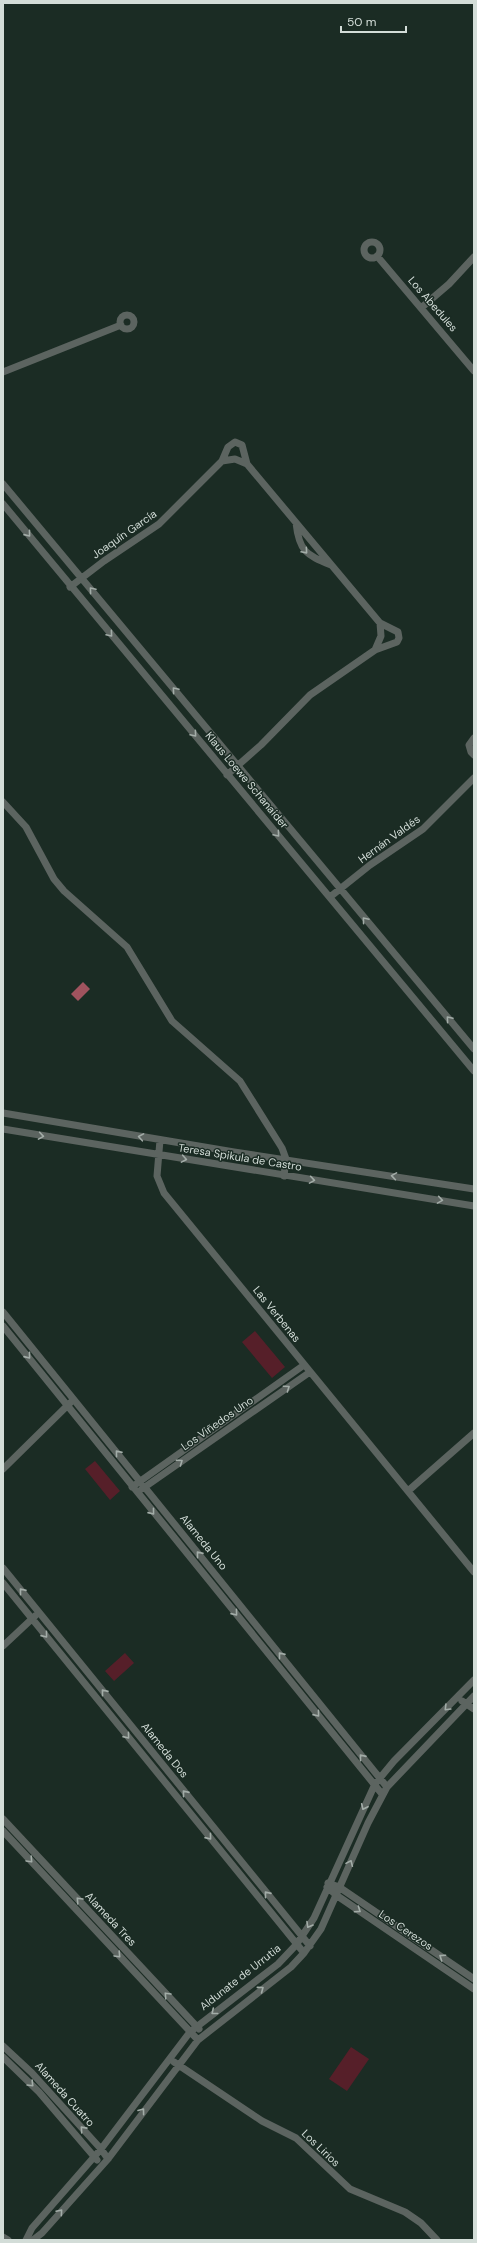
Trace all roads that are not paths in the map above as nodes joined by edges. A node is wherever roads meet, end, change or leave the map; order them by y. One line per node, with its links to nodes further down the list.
1 (377, 256): 3 (street, Los Abedules)
2 (474, 257): 3 (street)
3 (421, 308): 5 (street, Los Abedules)
4 (121, 325): 6 (street)
5 (473, 369)
6 (3, 372)
7 (222, 461): 8 (street); 8 (street, Joaquín García); 13 (street, Joaquín García)
8 (247, 464): 11 (street, Joaquín García)
9 (3, 484): 13 (street, Klaus Loewe Schanaider)
10 (3, 504): 14 (street, Klaus Loewe Schanaider, one-way to 14)
11 (296, 523): 12 (street, Joaquín García); 12 (street, Joaquín García, one-way to 12)
12 (331, 565): 15 (street, Joaquín García)
13 (82, 578): 14 (street, Joaquín García); 19 (street, Klaus Loewe Schanaider, one-way to 13)
14 (70, 587): 20 (street, Klaus Loewe Schanaider, one-way to 20)
15 (380, 623): 16 (street); 16 (street, Joaquín García)
16 (375, 650): 19 (street, Joaquín García)
17 (474, 738): 18 (street)
18 (474, 755)
19 (238, 766): 20 (street, Joaquín García); 23 (street, Klaus Loewe Schanaider)
20 (227, 774): 24 (street, Klaus Loewe Schanaider, one-way to 24)
21 (474, 778): 23 (street, Hernán Valdés)
22 (3, 802): 31 (street)
23 (340, 889): 24 (street, Hernán Valdés); 25 (street, Klaus Loewe Schanaider, one-way to 23)
24 (330, 898): 26 (street, Klaus Loewe Schanaider)
25 (474, 1049)
26 (474, 1070)
27 (3, 1113): 29 (street, Teresa Spikula de Castro, one-way to 27)
28 (3, 1129): 30 (street, Teresa Spikula de Castro, one-way to 30)
29 (160, 1140): 30 (street, Las Verbenas); 31 (street, Teresa Spikula de Castro)
30 (158, 1155): 32 (street, Teresa Spikula de Castro, one-way to 32); 37 (street, Las Verbenas)
31 (286, 1159): 32 (street); 33 (street, Teresa Spikula de Castro, one-way to 31)
32 (284, 1176): 34 (street, Teresa Spikula de Castro, one-way to 34)
33 (474, 1189)
34 (474, 1206)
35 (3, 1312): 39 (street, Alameda Uno)
36 (3, 1326): 40 (street, Alameda Uno, one-way to 40)
37 (304, 1365): 38 (street, Las Verbenas); 43 (street, Los Viñedos Uno)
38 (310, 1372): 43 (street, Los Viñedos Uno, one-way to 38); 45 (street, Las Verbenas)
39 (74, 1399): 40 (street); 43 (street, Alameda Uno, one-way to 39)
40 (68, 1405): 42 (street); 44 (street, Alameda Uno)
41 (474, 1433): 45 (street)
42 (3, 1469)
43 (143, 1484): 44 (street, Los Viñedos Uno); 57 (street, Alameda Uno, one-way to 43)
44 (134, 1490): 58 (street, Alameda Uno, one-way to 58)
45 (408, 1491): 47 (street, Las Verbenas)
46 (3, 1568): 49 (street, Alameda Dos, one-way to 46)
47 (474, 1572)
48 (3, 1583): 50 (street, Alameda Dos)
49 (39, 1612): 50 (street); 66 (street, Alameda Dos, one-way to 49)
50 (32, 1619): 51 (street); 67 (street, Alameda Dos, one-way to 67)
51 (3, 1646)
52 (474, 1680): 54 (street, Aldunate de Urrutia)
53 (474, 1696): 55 (street, Aldunate de Urrutia)
54 (457, 1698): 55 (street); 57 (street, Aldunate de Urrutia, one-way to 57)
55 (466, 1704): 56 (street); 59 (street, Aldunate de Urrutia)
56 (474, 1709)
57 (380, 1778): 58 (street, Aldunate de Urrutia); 59 (street, Alameda Uno)
58 (375, 1784): 60 (street, Alameda Uno); 63 (street, Aldunate de Urrutia, one-way to 63)
59 (387, 1787): 60 (street, Aldunate de Urrutia)
60 (382, 1794): 64 (street, Aldunate de Urrutia, one-way to 60)
61 (3, 1819): 72 (street, Alameda Tres, one-way to 61)
62 (3, 1831): 73 (street, Alameda Tres, one-way to 73)
63 (327, 1885): 64 (street, Los Cerezos); 65 (street, Los Cerezos); 66 (street, Aldunate de Urrutia, one-way to 66)
64 (339, 1887): 65 (street, Aldunate de Urrutia); 70 (street, Los Cerezos, one-way to 64)
65 (336, 1895): 68 (street, Aldunate de Urrutia); 71 (street, Los Cerezos, one-way to 71)
66 (302, 1937): 67 (street, Aldunate de Urrutia); 68 (street, Alameda Dos)
67 (296, 1945): 69 (street, Alameda Dos); 72 (street, Aldunate de Urrutia, one-way to 72)
68 (310, 1946): 69 (street, Aldunate de Urrutia)
69 (304, 1953): 74 (street, Aldunate de Urrutia, one-way to 69)
70 (474, 1979)
71 (474, 1989)
72 (196, 2026): 73 (street, Aldunate de Urrutia); 74 (street, Alameda Tres)
73 (190, 2032): 75 (street, Alameda Tres); 78 (street, Aldunate de Urrutia)
74 (204, 2034): 75 (street, Aldunate de Urrutia)
75 (198, 2040): 79 (street, Aldunate de Urrutia)
76 (3, 2046): 80 (street, Alameda Cuatro, one-way to 76)
77 (3, 2057): 81 (street, Alameda Cuatro, one-way to 81)
78 (169, 2058): 79 (street, Los Lirios); 80 (street, Aldunate de Urrutia)
79 (178, 2064): 82 (street, Aldunate de Urrutia, one-way to 79); 88 (street, Los Lirios)
80 (101, 2149): 81 (street, Aldunate de Urrutia); 82 (street, Alameda Cuatro)
81 (94, 2156): 83 (street, Alameda Cuatro); 86 (street, Aldunate de Urrutia)
82 (108, 2159): 83 (street, Aldunate de Urrutia)
83 (102, 2165): 87 (street, Aldunate de Urrutia, one-way to 83)
84 (3, 2236): 85 (street)
85 (8, 2240)
86 (26, 2240)
87 (33, 2240)
88 (437, 2240)

